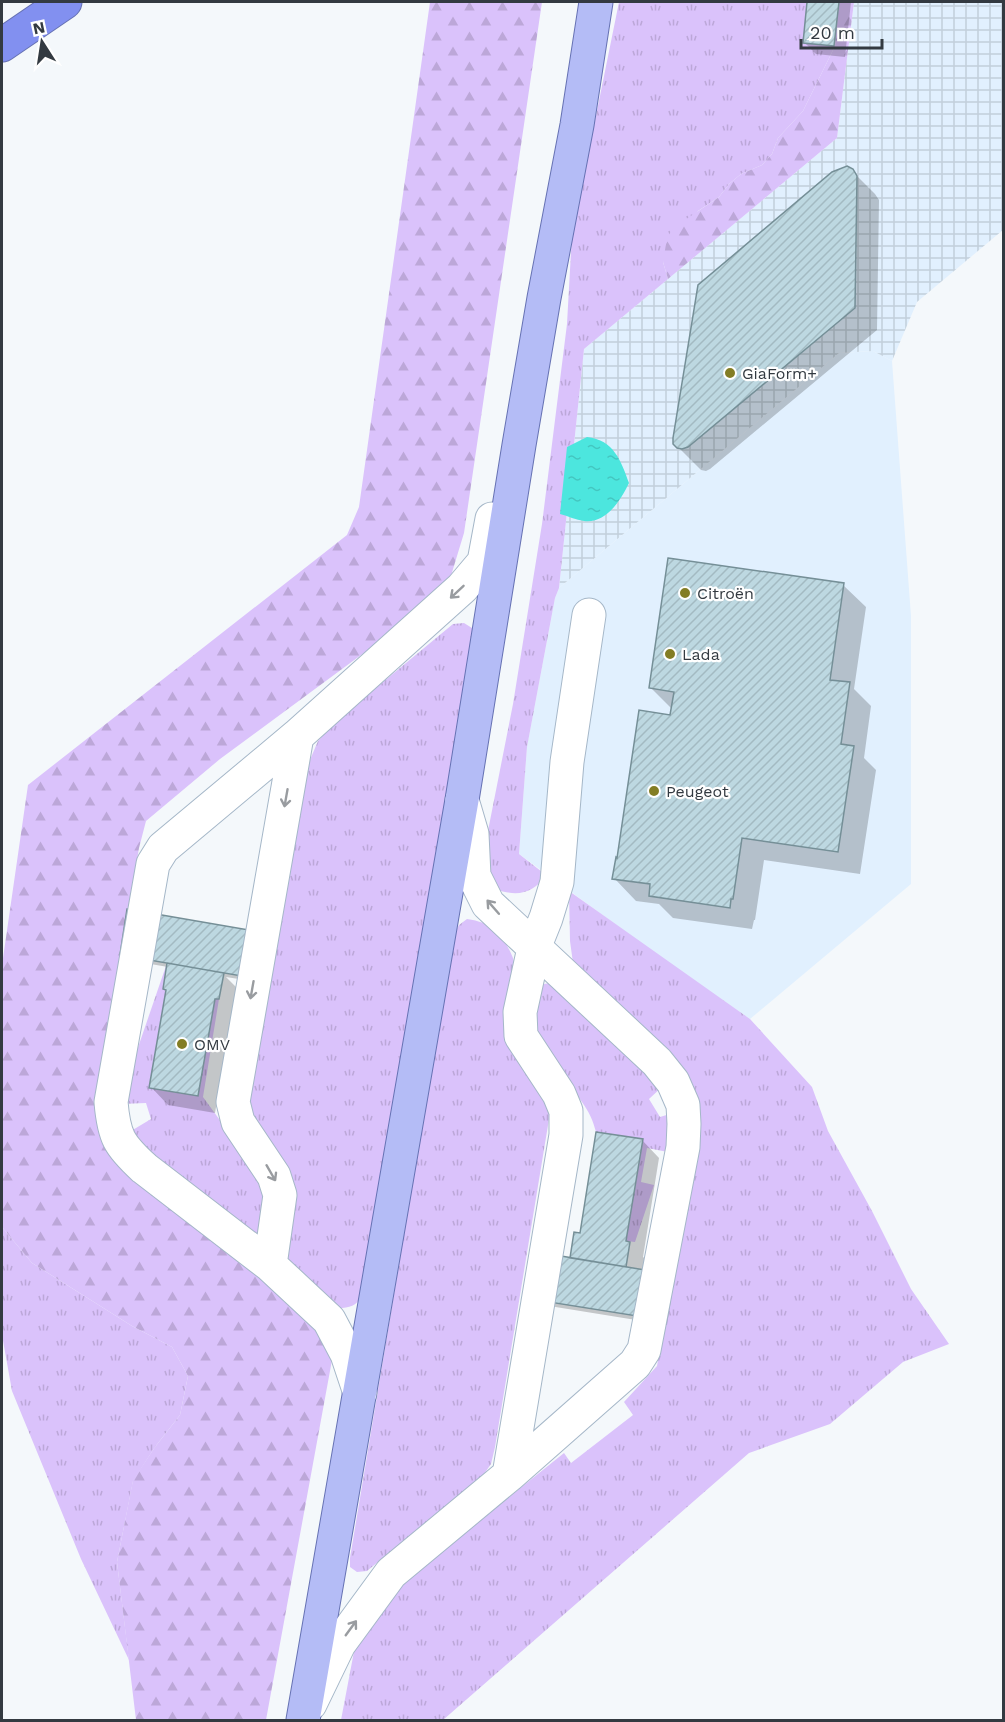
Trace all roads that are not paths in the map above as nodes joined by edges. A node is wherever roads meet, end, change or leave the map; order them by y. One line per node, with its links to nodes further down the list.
1 (64, 2): 3 (highway)
2 (596, 2): 4 (main road)
3 (2, 45)
4 (519, 446): 6 (lane, one-way to 6); 7 (main road)
5 (589, 615): 8 (lane)
6 (297, 736): 9 (lane, one-way to 9); 9 (lane)
7 (462, 800): 8 (lane, one-way to 7); 10 (main road)
8 (534, 948): 11 (lane); 11 (lane)
9 (270, 1265): 10 (lane)
10 (360, 1393): 12 (main road)
11 (509, 1475): 12 (lane, one-way to 11)
12 (304, 1718)

